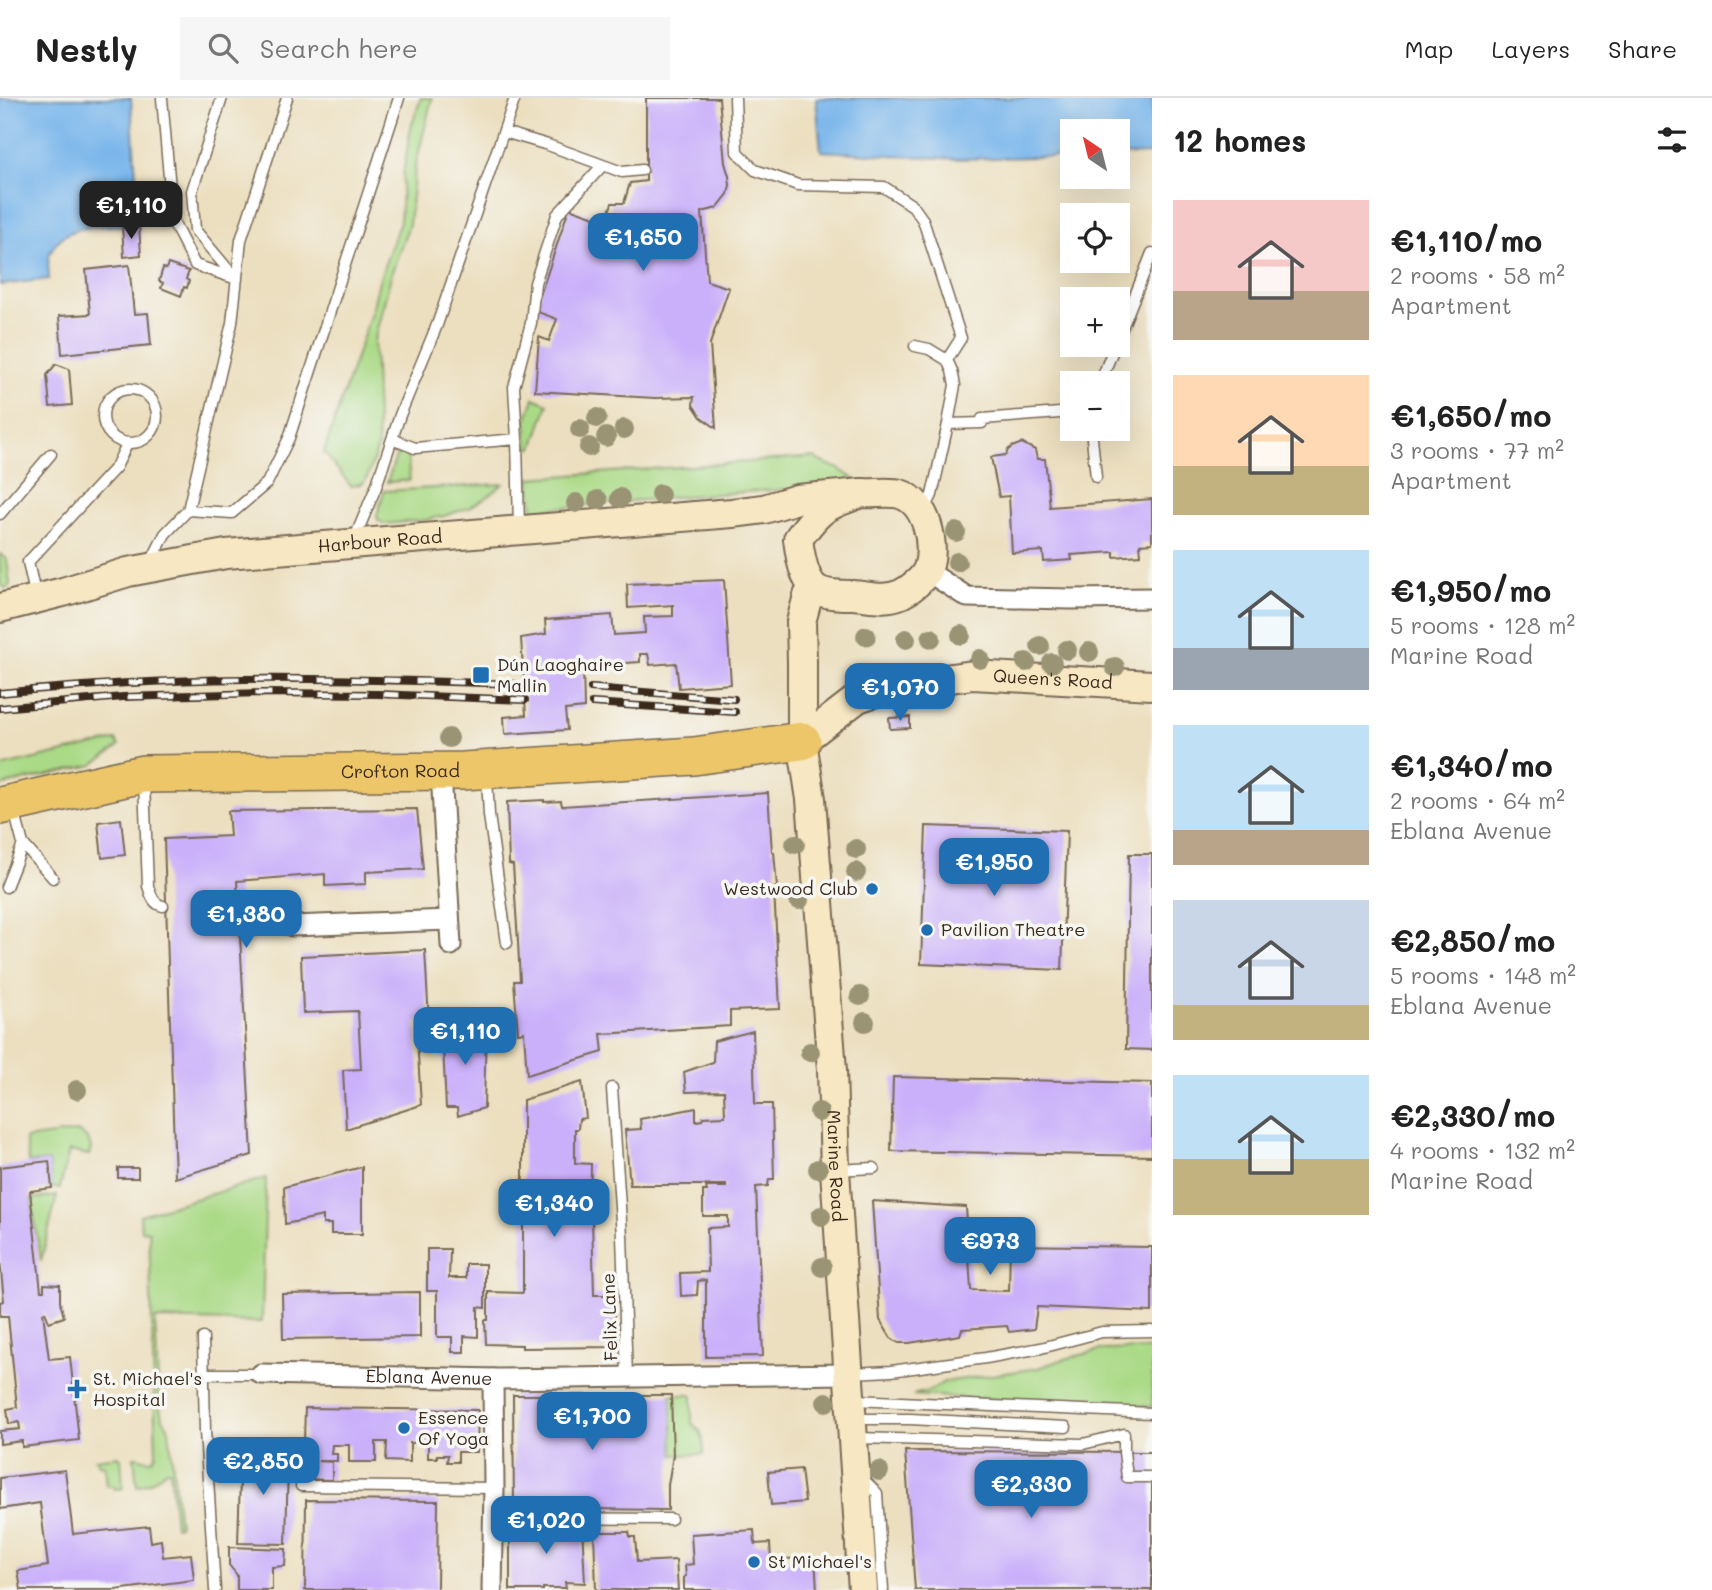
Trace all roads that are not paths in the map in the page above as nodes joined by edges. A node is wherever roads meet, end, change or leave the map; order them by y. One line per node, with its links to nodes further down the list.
1 (162, 98): 11 (lane)
2 (222, 98): 11 (lane)
3 (287, 98): 11 (lane)
4 (399, 98): 25 (lane)
5 (515, 98): 7 (lane)
6 (735, 98): 14 (lane)
7 (504, 132): 8 (lane); 17 (lane)
8 (602, 166): 9 (lane); 18 (lane)
9 (642, 170)
10 (1152, 253): 12 (lane)
11 (237, 279): 25 (lane)
12 (1130, 308)
13 (915, 346): 14 (lane)
14 (947, 360): 16 (lane)
15 (1060, 413): 16 (lane)
16 (948, 424): 26 (lane)
17 (392, 439): 18 (lane); 30 (lane)
18 (517, 439): 28 (lane)
19 (1092, 441): 22 (lane)
20 (127, 444): 20 (lane); 35 (lane)
21 (51, 454): 27 (lane)
22 (1096, 477)
23 (862, 493): 24 (street, Harbour Road); 26 (street); 29 (street)
24 (764, 509): 28 (street, Harbour Road); 29 (street)
25 (188, 510): 31 (lane)
26 (923, 512): 32 (street)
27 (0, 514)
28 (519, 529): 30 (street, Harbour Road)
29 (798, 539): 33 (street)
30 (352, 544): 31 (street, Harbour Road)
31 (148, 568): 35 (street, Harbour Road)
32 (927, 571): 33 (street); 34 (street)
33 (816, 589): 38 (street)
34 (1152, 598)
35 (37, 599): 36 (street, Harbour Road)
36 (0, 608)
37 (1152, 685): 38 (street, Queen's Road)
38 (802, 741): 39 (highway, Crofton Road); 53 (street, Marine Road)
39 (486, 770): 40 (highway, Crofton Road); 49 (lane)
40 (442, 772): 41 (highway, Crofton Road); 47 (street)
41 (143, 774): 42 (highway, Crofton Road); 46 (lane)
42 (6, 804): 43 (lane)
43 (23, 845): 44 (lane); 45 (lane)
44 (53, 878)
45 (6, 887)
46 (163, 906)
47 (449, 920): 48 (street); 50 (street)
48 (292, 926)
49 (507, 943)
50 (451, 945)
51 (612, 1088): 58 (lane, Felix Lane)
52 (874, 1168): 53 (lane)
53 (835, 1170): 60 (street, Marine Road)
54 (1152, 1331): 60 (lane)
55 (203, 1338): 56 (lane)
56 (203, 1374): 57 (lane); 69 (lane)
57 (261, 1374): 59 (street, Eblana Avenue)
58 (627, 1376): 59 (street, Eblana Avenue); 60 (street, Eblana Avenue)
59 (493, 1378): 66 (street)
60 (850, 1408): 61 (lane); 62 (lane); 63 (street, Marine Road); 64 (lane)
61 (1152, 1413)
62 (1066, 1427)
63 (855, 1471): 71 (street, Marine Road); 72 (lane)
64 (1152, 1477)
65 (301, 1486): 66 (lane)
66 (494, 1488): 67 (street)
67 (494, 1518): 68 (lane); 70 (street)
68 (670, 1519)
69 (215, 1590)
70 (492, 1590)
71 (863, 1590)
72 (883, 1590)

